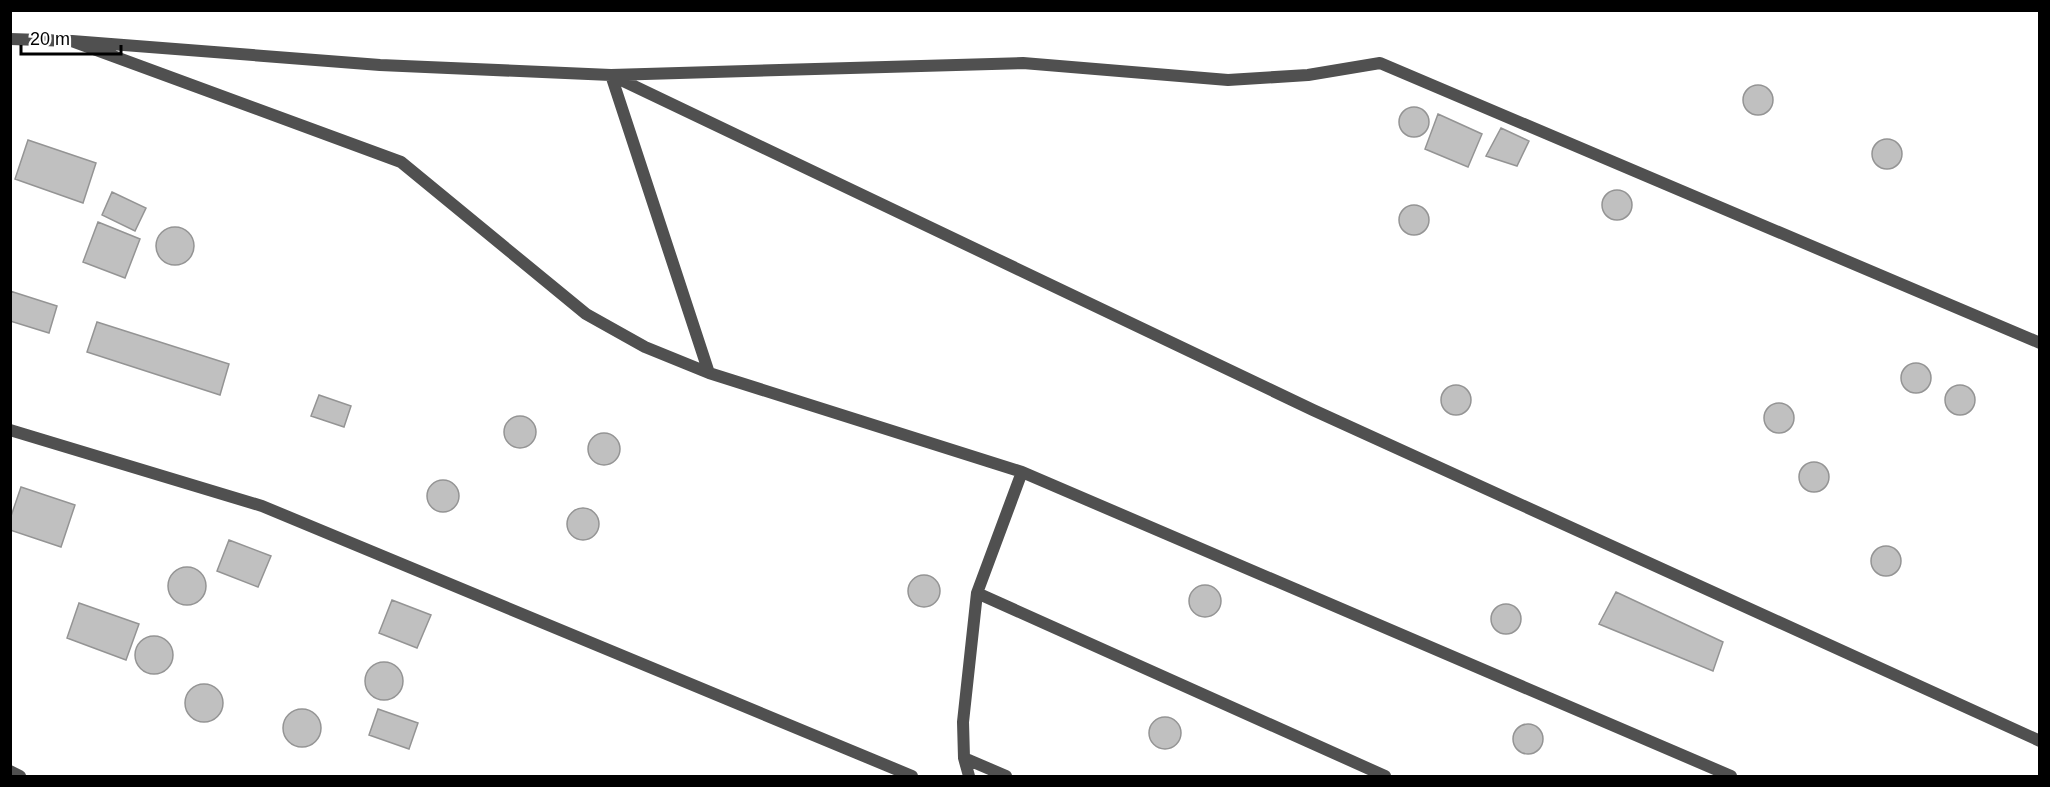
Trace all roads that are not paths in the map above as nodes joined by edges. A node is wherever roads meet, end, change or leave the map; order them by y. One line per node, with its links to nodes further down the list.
1 (10, 39): 2 (street)
2 (72, 41): 3 (street); 5 (street)
3 (611, 75): 4 (street); 5 (street); 9 (street)
4 (2040, 344)
5 (709, 373): 7 (street)
6 (10, 430): 13 (street)
7 (1022, 472): 8 (street); 17 (street)
8 (977, 593): 10 (street); 16 (street)
9 (2040, 741)
10 (964, 758): 14 (street); 15 (street)
11 (10, 771): 12 (street)
12 (20, 777)
13 (912, 777)
14 (969, 777)
15 (1006, 777)
16 (1385, 777)
17 (1731, 777)

